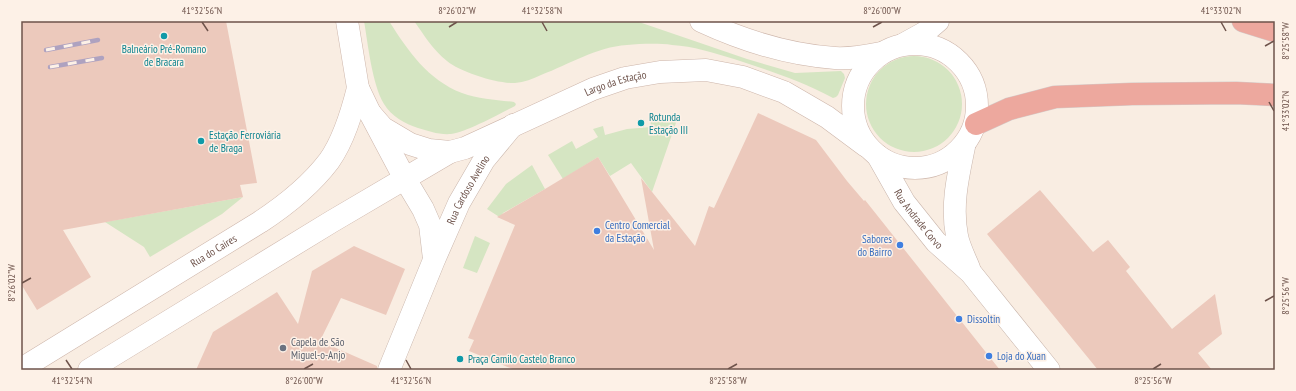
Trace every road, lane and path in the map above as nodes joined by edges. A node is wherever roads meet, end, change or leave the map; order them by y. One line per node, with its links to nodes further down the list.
1 (347, 21): 8 (main road, Largo da Estação)
2 (701, 21): 7 (main road)
3 (938, 21): 6 (main road)
4 (1244, 21): 5 (highway)
5 (1275, 31)
6 (904, 44): 7 (main road); 11 (main road)
7 (881, 53): 14 (main road)
8 (358, 88): 10 (main road, Largo da Estação); 19 (main road, Rua do Caires)
9 (1275, 95): 11 (highway)
10 (370, 113): 15 (main road, Largo da Estação); 16 (main road, Largo da Estação)
11 (976, 124): 13 (main road)
12 (513, 125): 14 (main road, Largo da Estação); 15 (main road, Largo da Estação); 17 (main road, Rua Cardoso Avelino)
13 (964, 147): 14 (main road); 18 (main road, Rua Andrade Corvo)
14 (872, 151): 18 (main road, Rua Andrade Corvo)
15 (450, 152): 16 (main road)
16 (405, 179): 17 (main road, Rua Cardoso Avelino); 20 (main road)
17 (434, 260): 21 (main road, Rua Cardoso Avelino)
18 (971, 273): 22 (main road, Rua Andrade Corvo)
19 (21, 369)
20 (89, 370)
21 (389, 370)
22 (1049, 370)

